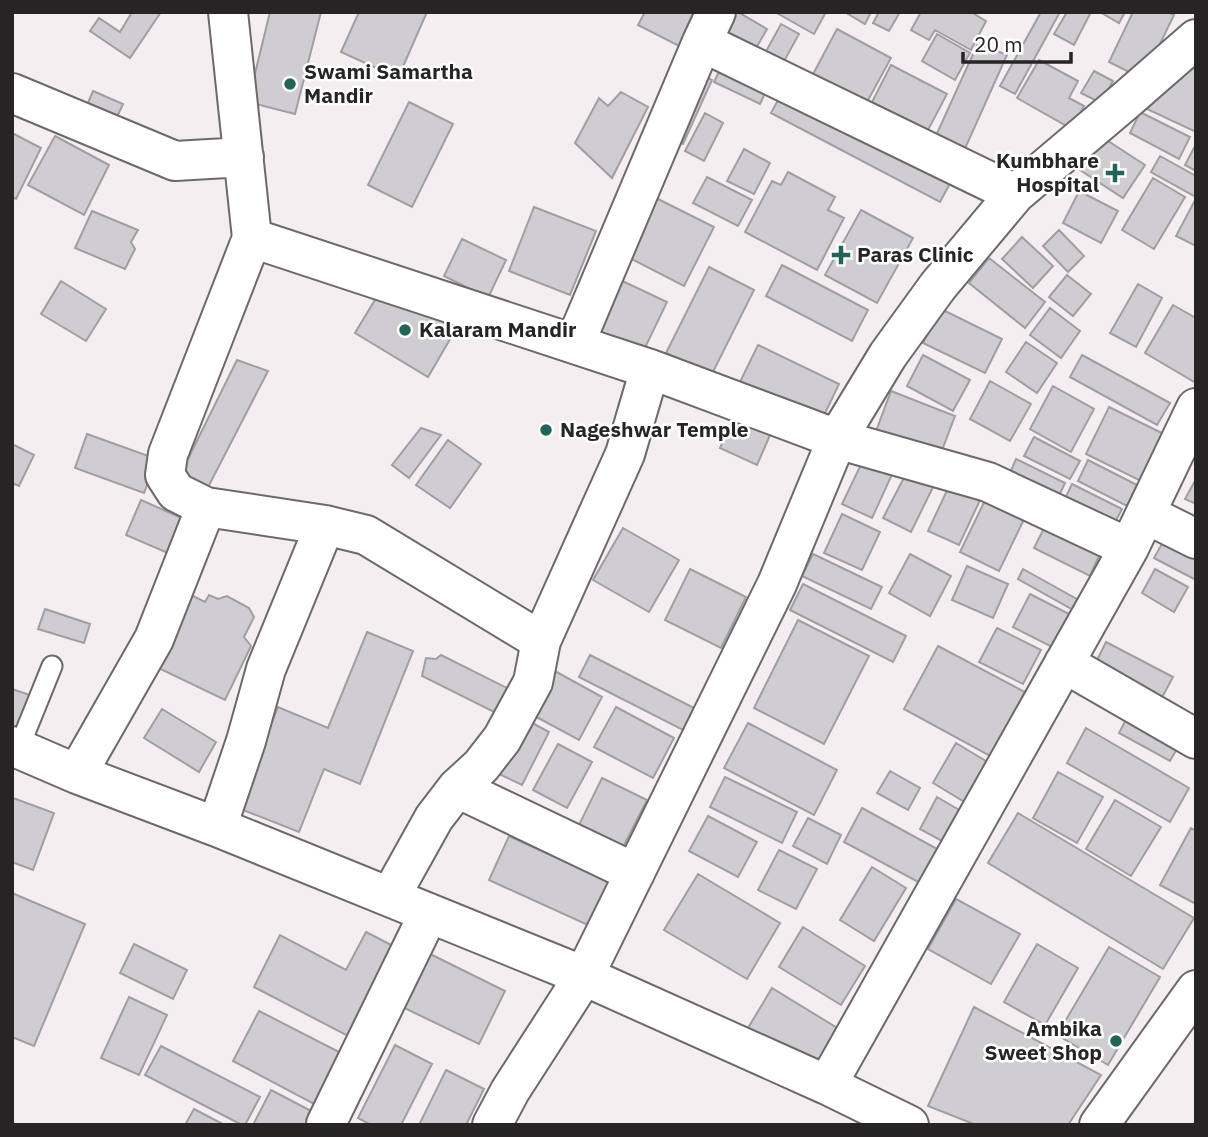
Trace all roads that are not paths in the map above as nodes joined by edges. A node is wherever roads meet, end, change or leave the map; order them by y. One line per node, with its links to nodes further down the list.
1 (228, 12): 5 (street)
2 (709, 27): 6 (street); 8 (street)
3 (1196, 39): 6 (street)
4 (12, 93): 5 (street)
5 (244, 157): 7 (street)
6 (1014, 194): 11 (street)
7 (252, 238): 8 (street); 12 (street)
8 (575, 343): 9 (street)
9 (650, 369): 11 (street); 17 (street)
10 (1196, 408): 13 (street)
11 (837, 439): 16 (street); 25 (street)
12 (206, 507): 14 (street); 22 (street)
13 (1146, 514): 15 (street); 16 (street)
14 (325, 525): 17 (street); 24 (street)
15 (1196, 539)
16 (1129, 548): 18 (street)
17 (541, 641): 23 (street)
18 (1064, 663): 20 (street); 30 (street)
19 (52, 666): 21 (lane)
20 (1196, 739)
21 (14, 753): 22 (street)
22 (77, 774): 24 (street)
23 (457, 788): 25 (street); 26 (street)
24 (217, 827): 26 (street)
25 (635, 873): 28 (street)
26 (390, 897): 27 (street)
27 (429, 913): 28 (street); 31 (street)
28 (584, 976): 30 (street); 32 (street)
29 (1196, 990): 34 (street)
30 (827, 1085): 33 (street)
31 (326, 1124)
32 (492, 1125)
33 (909, 1125)
34 (1099, 1125)

